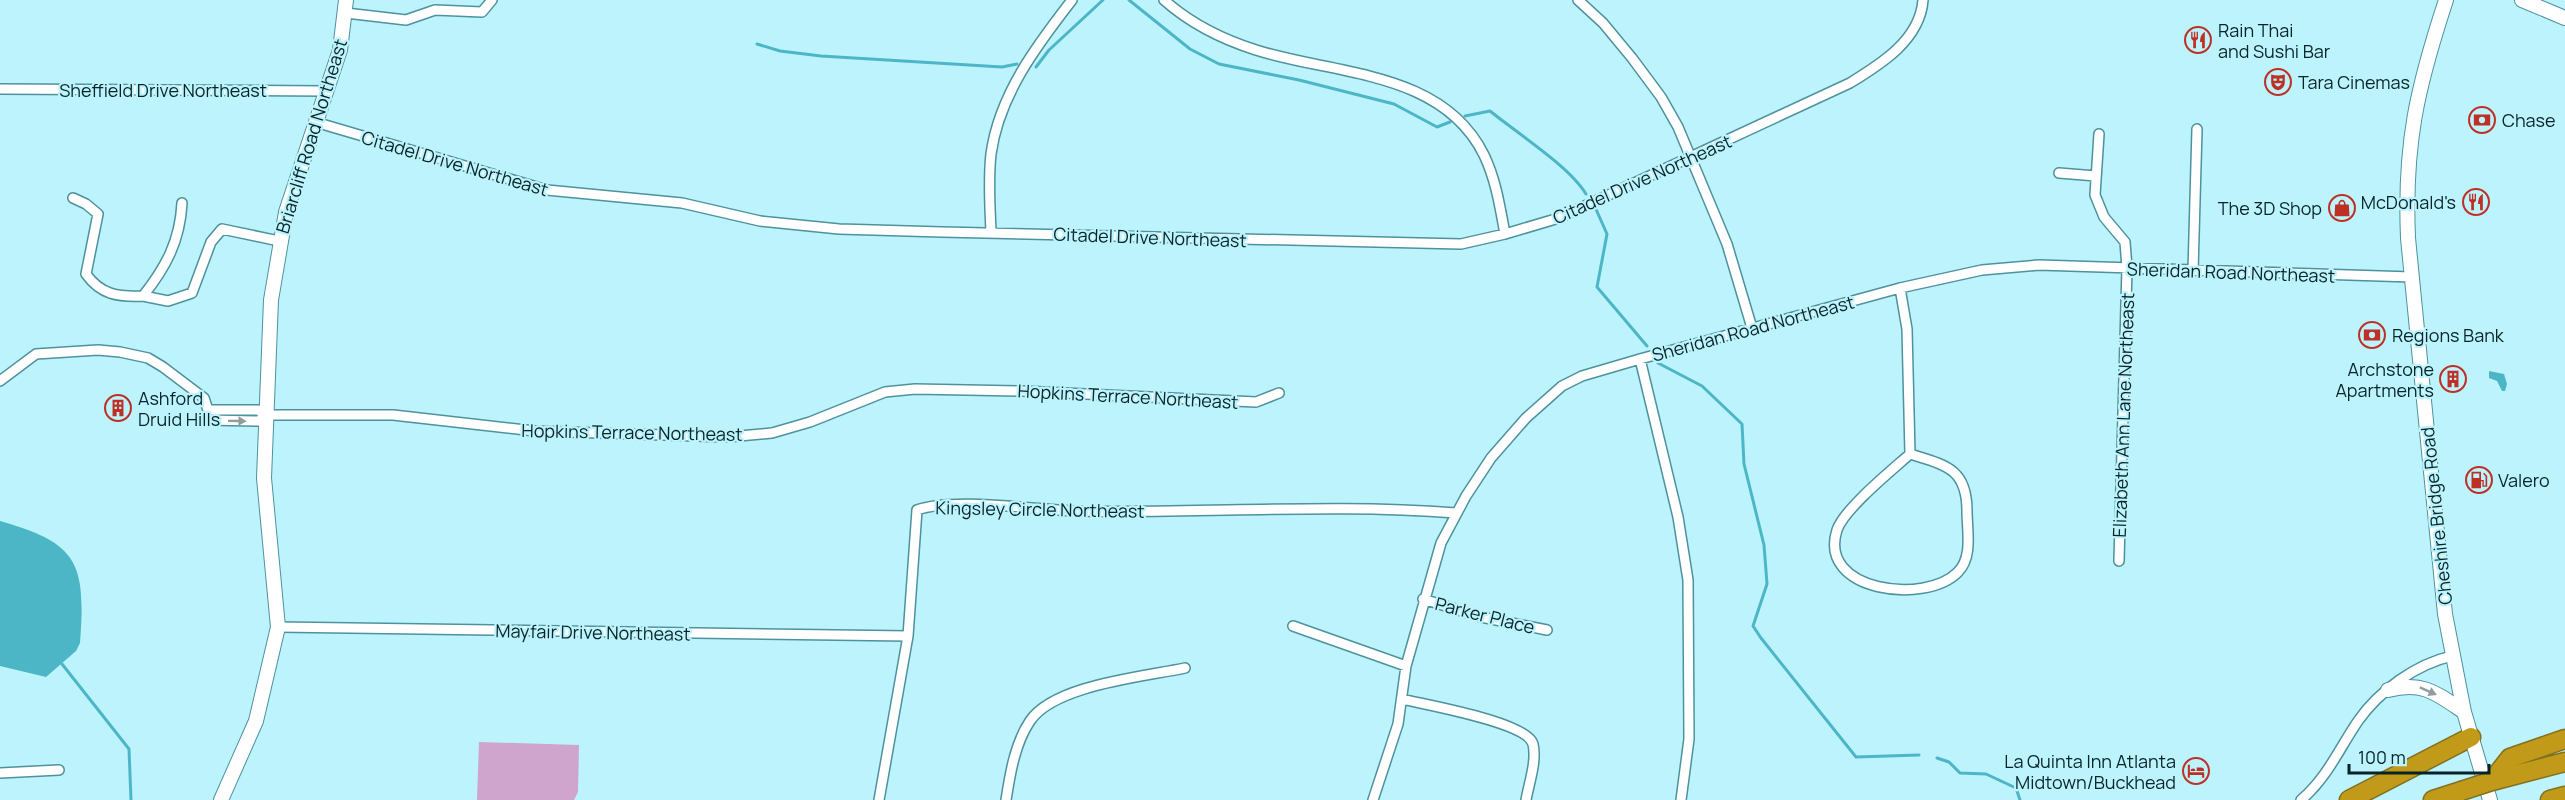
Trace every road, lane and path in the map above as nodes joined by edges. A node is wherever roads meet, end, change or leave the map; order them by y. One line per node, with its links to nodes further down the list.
1 (492, 0): 8 (street)
2 (1072, 0): 20 (street)
3 (1164, 0): 21 (street)
4 (1578, 0): 15 (street)
5 (1923, 0): 15 (street, Citadel Drive Northeast)
6 (2446, 0): 25 (main road, Cheshire Bridge Road)
7 (2522, 0): 9 (main road)
8 (346, 6): 11 (main road, Briarcliff Road Northeast)
9 (2565, 18)
10 (0, 89): 11 (street, Sheffield Drive Northeast)
11 (326, 91): 12 (main road, Briarcliff Road Northeast)
12 (315, 122): 20 (street, Citadel Drive Northeast); 22 (main road, Briarcliff Road Northeast)
13 (2197, 129): 24 (street)
14 (2099, 134): 17 (street, Elizabeth Ann Lane Northeast)
15 (1690, 157): 21 (street, Citadel Drive Northeast); 28 (street)
16 (2059, 173): 17 (street)
17 (2097, 176): 23 (street, Elizabeth Ann Lane Northeast)
18 (73, 198): 27 (street)
19 (182, 203): 27 (street)
20 (991, 232): 21 (street, Citadel Drive Northeast)
21 (1505, 234)
22 (279, 241): 27 (street); 32 (main road, Briarcliff Road Northeast)
23 (2127, 268): 24 (street, Sheridan Road Northeast); 26 (street, Sheridan Road Northeast); 36 (street, Elizabeth Ann Lane Northeast)
24 (2193, 270): 25 (street, Sheridan Road Northeast)
25 (2412, 276): 42 (main road, Cheshire Bridge Road)
26 (1900, 288): 28 (street, Sheridan Road Northeast); 34 (street)
27 (143, 296)
28 (1752, 328): 29 (street, Sheridan Road Northeast)
29 (1640, 358): 35 (street, Sheridan Road Northeast); 60 (street)
30 (0, 381): 32 (street)
31 (1279, 393): 32 (street, Hopkins Terrace Northeast)
32 (265, 416): 33 (street, one-way to 32); 39 (main road, Briarcliff Road Northeast)
33 (207, 420)
34 (1910, 454): 34 (street)
35 (1456, 513): 37 (street, Sheridan Road Northeast); 41 (street, Kingsley Circle Northeast)
36 (2118, 561)
37 (1423, 599): 40 (street, Parker Place); 43 (street, Sheridan Road Northeast)
38 (1293, 626): 43 (street)
39 (278, 627): 41 (street, Mayfair Drive Northeast); 55 (main road, Briarcliff Road Northeast)
40 (1547, 630)
41 (908, 636): 56 (street, Kingsley Circle Northeast)
42 (2452, 656): 45 (street); 47 (main road, Cheshire Bridge Road)
43 (1406, 666): 46 (street, Sheridan Road Northeast)
44 (1185, 668): 57 (street)
45 (2388, 690): 47 (main road, one-way to 47); 61 (street)
46 (1402, 699): 58 (street, Sheridan Road Northeast); 59 (street)
47 (2464, 712): 48 (main road, Cheshire Bridge Road)
48 (2471, 737): 53 (main road, Cheshire Bridge Road); 62 (highway)
49 (2565, 738): 53 (highway)
50 (2564, 762): 53 (highway)
51 (59, 770): 52 (street)
52 (0, 773)
53 (2488, 781): 63 (highway, bridge); 64 (main road, Cheshire Bridge Road)
54 (2565, 796): 65 (highway)
55 (221, 800)
56 (879, 800)
57 (1006, 800)
58 (1373, 800)
59 (1526, 800)
60 (1681, 800)
61 (2301, 800)
62 (2349, 800)
63 (2433, 800)
64 (2490, 800)
65 (2550, 800)

